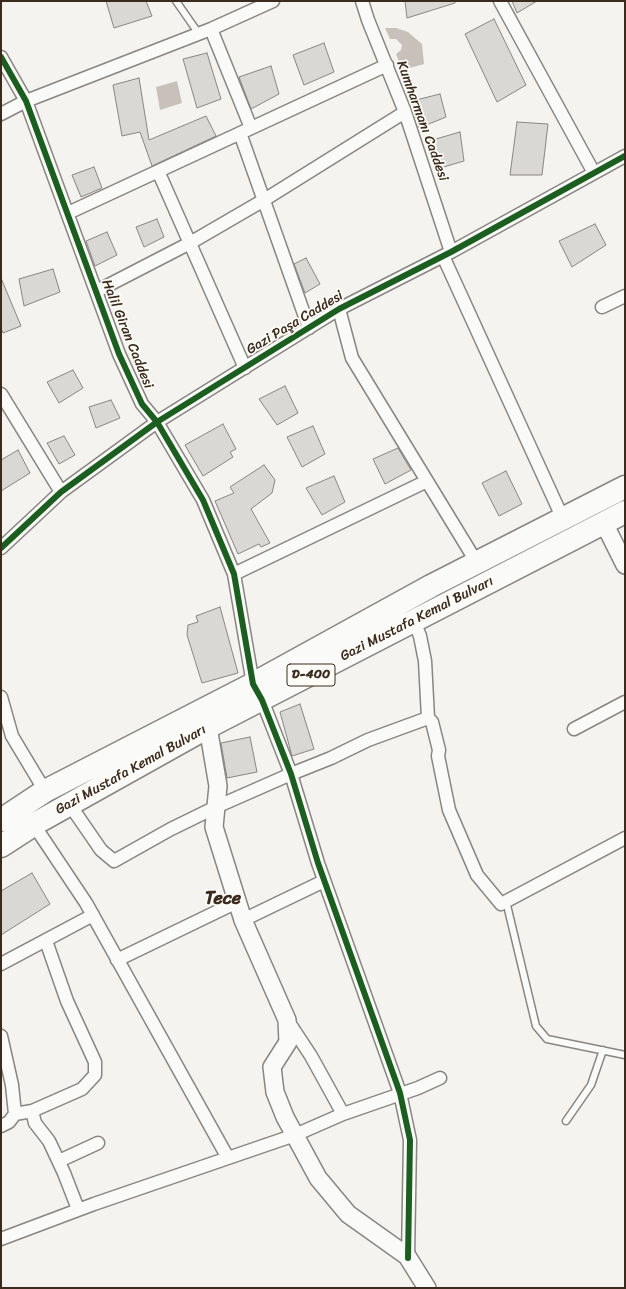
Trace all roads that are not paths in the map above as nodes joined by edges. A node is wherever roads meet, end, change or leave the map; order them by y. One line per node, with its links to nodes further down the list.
1 (176, 1): 6 (lane)
2 (273, 1): 5 (street)
3 (362, 1): 8 (street, Kumharmanı Caddesi)
4 (500, 1): 15 (street)
5 (212, 29): 6 (street); 12 (street)
6 (199, 34): 9 (street)
7 (1, 57): 9 (street, Halil Giran Caddesi)
8 (387, 65): 10 (street, Kumharmanı Caddesi); 12 (street)
9 (26, 101): 11 (street); 17 (street, Halil Giran Caddesi)
10 (405, 112): 16 (street); 19 (street, Kumharmanı Caddesi)
11 (1, 114)
12 (246, 131): 14 (street); 16 (street)
13 (625, 156): 15 (street, Gazi Paşa Caddesi)
14 (158, 171): 17 (street); 18 (street)
15 (594, 173): 19 (street, Gazi Paşa Caddesi)
16 (264, 200): 18 (street); 24 (street)
17 (68, 213): 20 (street, Halil Giran Caddesi)
18 (190, 242): 20 (street); 25 (street)
19 (447, 254): 23 (street, Gazi Paşa Caddesi); 32 (street, Kumharmanı Caddesi)
20 (96, 292): 27 (street, Halil Giran Caddesi)
21 (625, 296): 22 (street)
22 (602, 307)
23 (339, 309): 24 (street, Gazi Paşa Caddesi); 28 (street)
24 (309, 328): 25 (street, Gazi Paşa Caddesi)
25 (246, 368): 27 (street, Gazi Paşa Caddesi)
26 (1, 394): 30 (street)
27 (157, 422): 30 (street, Gazi Paşa Caddesi); 37 (street, Halil Giran Caddesi)
28 (427, 481): 35 (street); 37 (street)
29 (625, 487): 32 (highway, Gazi Mustafa Kemal Bulvarı / D-400)
30 (61, 492): 34 (street, Gazi Paşa Caddesi)
31 (625, 512): 33 (highway, Gazi Mustafa Kemal Bulvarı / D-400)
32 (563, 519): 35 (highway, Gazi Mustafa Kemal Bulvarı / D-400)
33 (604, 523): 36 (street); 38 (highway, Gazi Mustafa Kemal Bulvarı / D-400)
34 (1, 548)
35 (477, 563): 39 (highway, Gazi Mustafa Kemal Bulvarı / D-400)
36 (625, 565)
37 (234, 574): 39 (street, Halil Giran Caddesi)
38 (414, 621): 39 (highway, Gazi Mustafa Kemal Bulvarı / D-400); 42 (street)
39 (257, 692): 43 (highway, Gazi Mustafa Kemal Bulvarı / D-400); 45 (street, Halil Giran Caddesi); 46 (highway, Gazi Mustafa Kemal Bulvarı / D-400)
40 (1, 697): 46 (street)
41 (625, 702): 44 (street)
42 (428, 718): 45 (street); 54 (street)
43 (208, 727): 47 (highway, Gazi Mustafa Kemal Bulvarı / D-400); 48 (street)
44 (574, 729)
45 (291, 774): 48 (street); 53 (street, Halil Giran Caddesi)
46 (45, 791): 49 (highway, Gazi Mustafa Kemal Bulvarı / D-400)
47 (70, 805): 48 (street); 50 (highway, Gazi Mustafa Kemal Bulvarı / D-400)
48 (216, 807): 55 (street)
49 (1, 820)
50 (34, 825): 52 (highway, Gazi Mustafa Kemal Bulvarı / D-400); 56 (street)
51 (625, 838): 54 (street)
52 (1, 846)
53 (324, 881): 57 (street); 66 (street, Halil Giran Caddesi)
54 (506, 901): 63 (lane)
55 (237, 902): 57 (street); 59 (street)
56 (93, 915): 58 (street); 59 (street)
57 (243, 920): 61 (street)
58 (46, 941): 60 (street); 67 (street)
59 (117, 960): 74 (street)
60 (1, 964)
61 (287, 1020): 69 (street); 72 (street)
62 (1, 1036): 68 (street)
63 (603, 1050): 64 (lane); 70 (lane)
64 (625, 1055)
65 (440, 1078): 66 (street)
66 (400, 1094): 69 (street); 78 (street, Halil Giran Caddesi)
67 (32, 1111): 68 (street); 75 (street)
68 (15, 1114): 71 (street)
69 (343, 1114): 72 (street)
70 (566, 1121)
71 (1, 1126)
72 (295, 1135): 74 (street); 78 (street)
73 (98, 1143): 75 (street)
74 (228, 1158): 76 (street)
75 (59, 1161): 76 (street)
76 (78, 1209): 77 (street)
77 (1, 1239)
78 (408, 1258): 79 (street)
79 (427, 1288)

